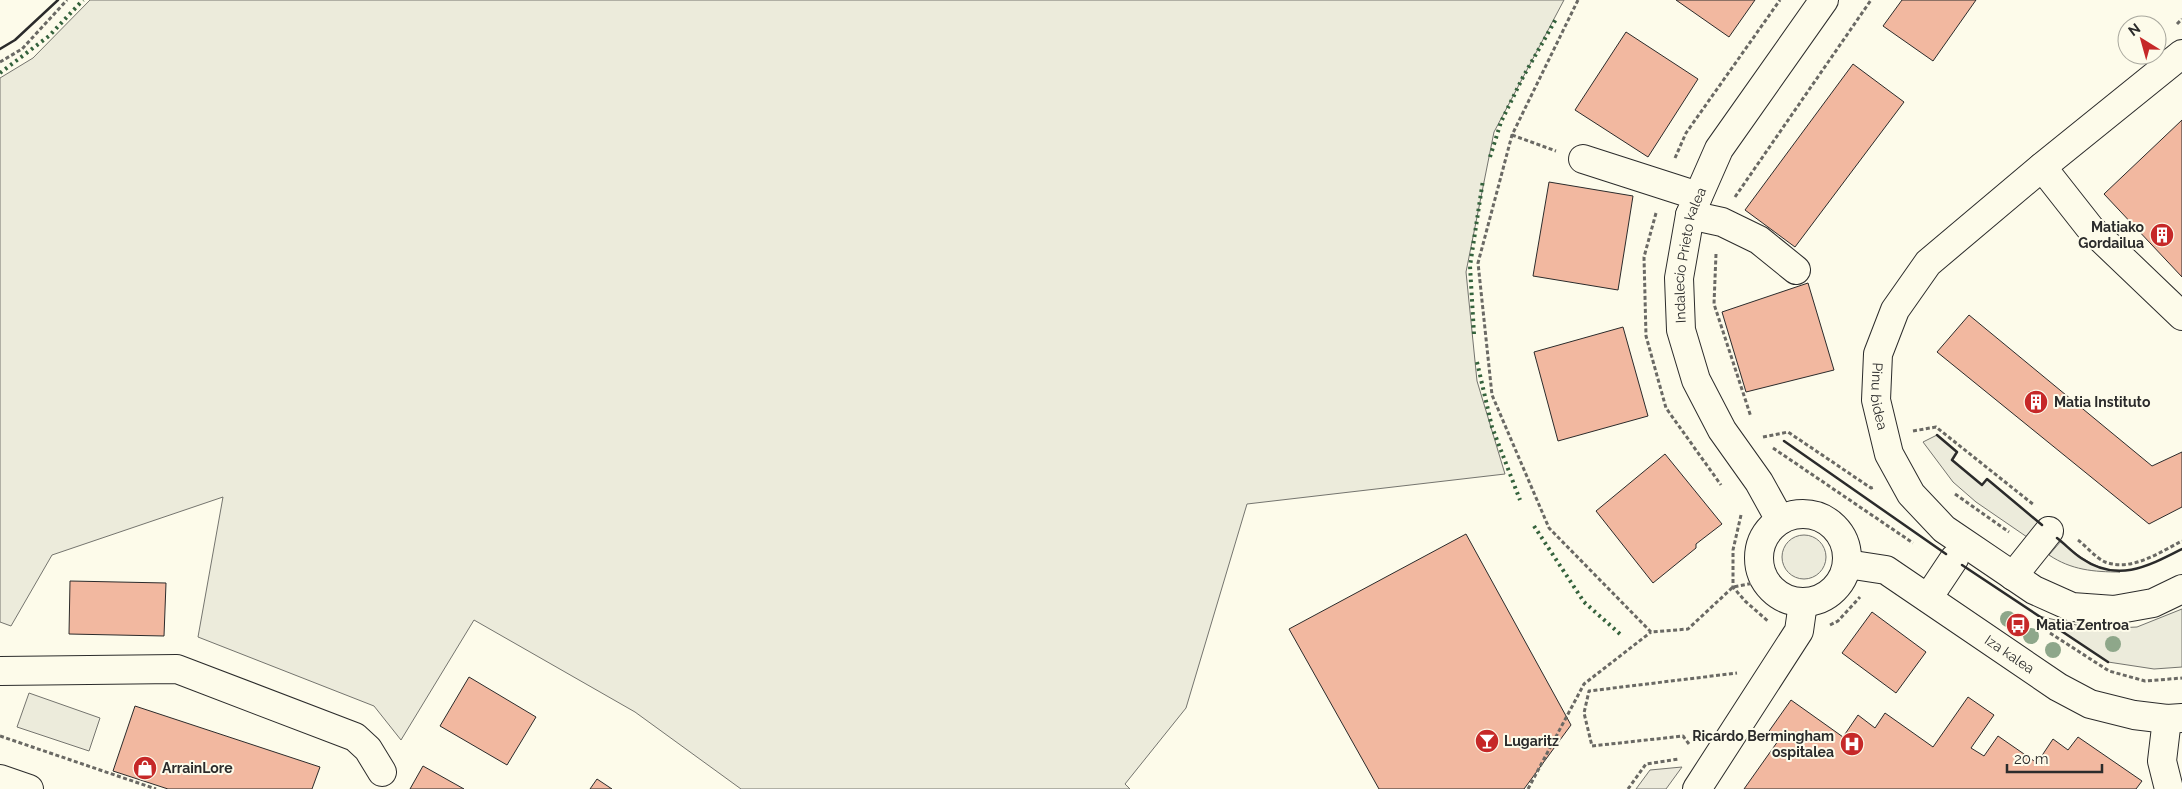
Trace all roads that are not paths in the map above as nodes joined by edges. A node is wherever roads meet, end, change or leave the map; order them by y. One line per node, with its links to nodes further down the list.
1 (1824, 0): 5 (street, Indalecio Prieto kalea)
2 (2182, 54): 4 (street, Pinu bidea)
3 (1583, 158): 5 (street)
4 (2042, 167): 7 (street); 12 (street, Pinu bidea)
5 (1694, 205): 6 (street); 8 (street, Indalecio Prieto kalea)
6 (1796, 270)
7 (2182, 316)
8 (1780, 520): 11 (street); 15 (street)
9 (2042, 541): 12 (street)
10 (1954, 559): 14 (street)
11 (1847, 564): 14 (street, Iza kalea); 15 (street)
12 (2012, 576): 13 (street, Pinu bidea)
13 (2182, 589)
14 (1928, 598): 17 (street, Iza kalea)
15 (1804, 603): 19 (street)
16 (0, 671): 18 (street)
17 (2174, 719): 20 (street)
18 (382, 772)
19 (1696, 789)
20 (2168, 789)

